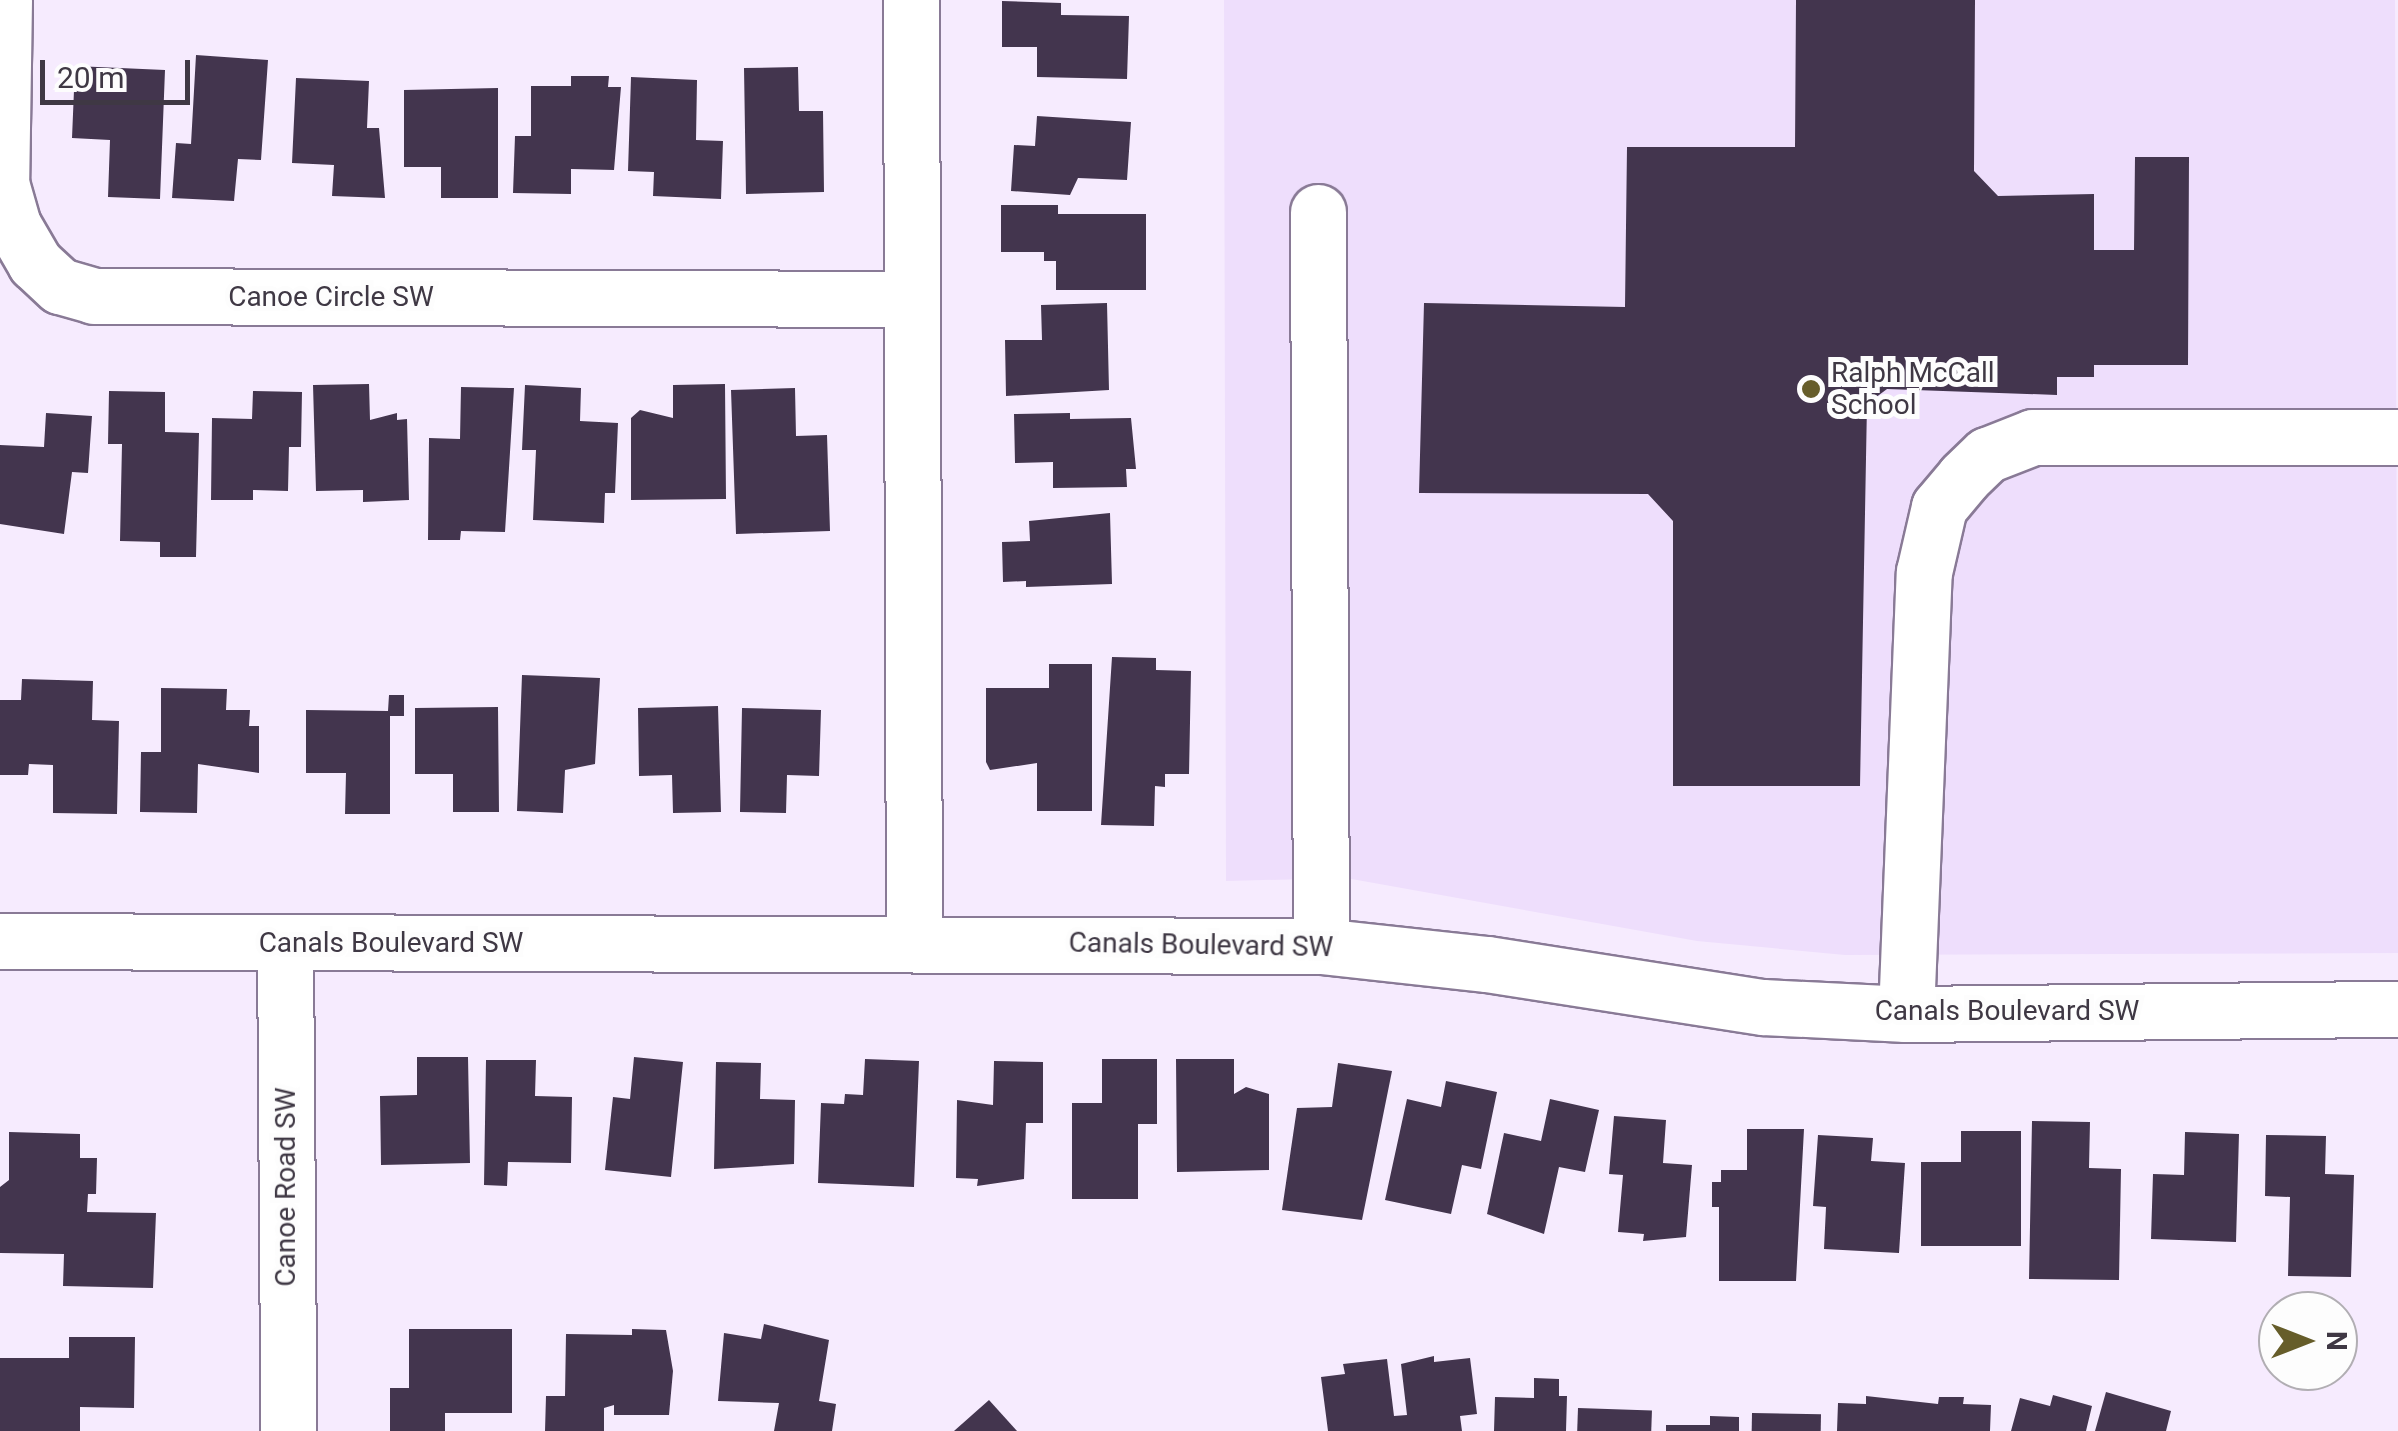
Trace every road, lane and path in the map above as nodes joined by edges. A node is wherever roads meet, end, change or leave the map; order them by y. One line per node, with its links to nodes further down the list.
1 (4, 0): 4 (street, Canoe Circle SW)
2 (911, 0): 4 (street)
3 (1318, 212): 9 (street)
4 (908, 298): 7 (street)
5 (2398, 437): 11 (street)
6 (0, 941): 8 (street, Canals Boulevard SW)
7 (914, 941): 8 (street, Canals Boulevard SW); 9 (street, Canals Boulevard SW)
8 (285, 943): 12 (street, Canoe Road SW)
9 (1322, 946): 11 (street, Canals Boulevard SW)
10 (2398, 1009): 11 (street, Canals Boulevard SW)
11 (1906, 1014)
12 (288, 1431)

